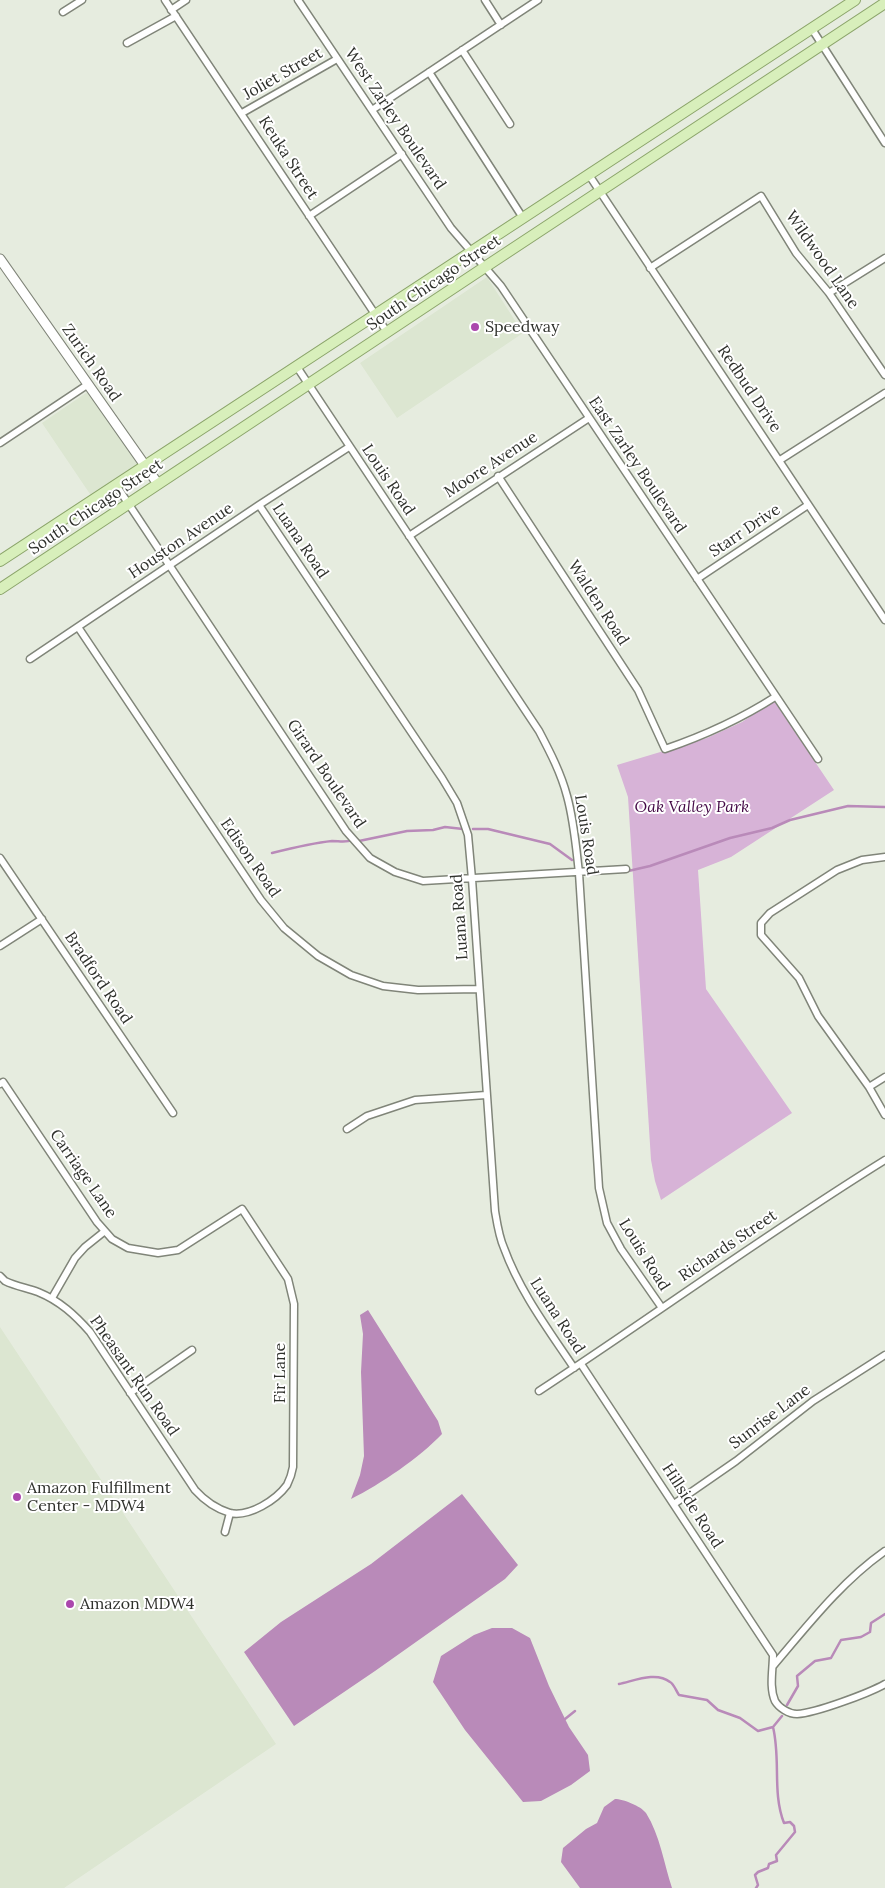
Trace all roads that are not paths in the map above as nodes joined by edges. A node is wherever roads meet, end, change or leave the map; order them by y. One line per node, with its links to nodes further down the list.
1 (82, 0): 10 (street)
2 (165, 0): 9 (street, Keuka Street)
3 (186, 0): 9 (street)
4 (298, 0): 17 (street, West Zarley Boulevard)
5 (485, 0): 12 (street)
6 (538, 0): 12 (street)
7 (855, 0): 13 (main road, South Chicago Street)
8 (885, 3): 15 (main road, South Chicago Street)
9 (171, 10): 11 (street, Keuka Street)
10 (63, 12)
11 (176, 16): 14 (street); 20 (street, Keuka Street)
12 (501, 24): 16 (street)
13 (812, 29): 15 (street); 24 (main road, South Chicago Street)
14 (127, 44)
15 (821, 45): 22 (street); 25 (main road, South Chicago Street)
16 (462, 50): 18 (street); 21 (street)
17 (337, 59): 19 (street, West Zarley Boulevard); 20 (street, Joliet Street)
18 (429, 72): 19 (street); 27 (street)
19 (372, 110): 23 (street, West Zarley Boulevard)
20 (242, 114): 26 (street, Keuka Street)
21 (510, 124)
22 (885, 143)
23 (402, 154): 26 (street); 28 (street, West Zarley Boulevard)
24 (589, 175): 25 (street, Redbud Drive); 27 (main road, South Chicago Street)
25 (600, 192): 31 (main road, South Chicago Street); 32 (street, Redbud Drive)
26 (309, 216): 34 (street, Keuka Street)
27 (523, 218): 28 (main road, South Chicago Street)
28 (472, 251): 31 (street, East Zarley Boulevard); 34 (main road, South Chicago Street)
29 (885, 258): 33 (street)
30 (0, 259): 38 (street, Zurich Road)
31 (485, 266): 35 (main road, South Chicago Street); 41 (street, East Zarley Boulevard)
32 (650, 268): 33 (street, Wildwood Lane); 44 (street, Redbud Drive)
33 (829, 293): 37 (street, Wildwood Lane)
34 (376, 315): 35 (street, Keuka Street); 36 (main road, South Chicago Street)
35 (387, 332): 39 (main road, South Chicago Street)
36 (297, 367): 39 (street, Louis Road); 45 (main road, South Chicago Street)
37 (885, 375)
38 (87, 385): 42 (street); 45 (street, Zurich Road)
39 (307, 385): 43 (street, Louis Road); 47 (main road, South Chicago Street)
40 (885, 393): 44 (street)
41 (589, 418): 46 (street, Moore Avenue); 55 (street, East Zarley Boulevard)
42 (0, 443)
43 (349, 447): 50 (street, Houston Avenue); 52 (street, Louis Road)
44 (780, 460): 51 (street, Redbud Drive)
45 (146, 466): 47 (street, Zurich Road); 48 (main road, South Chicago Street)
46 (498, 476): 52 (street, Moore Avenue); 60 (street, Walden Road)
47 (158, 484): 49 (main road, South Chicago Street)
48 (116, 485): 49 (street, Girard Boulevard); 53 (main road, South Chicago Street)
49 (128, 503): 54 (street, Girard Boulevard); 56 (main road, South Chicago Street)
50 (260, 505): 54 (street, Houston Avenue); 66 (street, Luana Road)
51 (808, 505): 55 (street, Starr Drive); 57 (street, Redbud Drive)
52 (409, 536): 65 (street, Louis Road)
53 (0, 561)
54 (169, 565): 58 (street, Houston Avenue); 66 (street, Girard Boulevard)
55 (697, 579): 60 (street, East Zarley Boulevard)
56 (0, 589)
57 (885, 620)
58 (78, 627): 59 (street, Houston Avenue); 69 (street, Edison Road)
59 (30, 659)
60 (776, 697): 61 (street, East Zarley Boulevard)
61 (818, 759)
62 (885, 857): 72 (street)
63 (0, 858): 67 (street, Bradford Road)
64 (626, 869): 65 (street, Girard Boulevard)
65 (579, 873): 66 (street, Girard Boulevard); 82 (street, Louis Road)
66 (472, 879): 69 (street, Luana Road)
67 (42, 919): 68 (street); 74 (street, Bradford Road)
68 (0, 946)
69 (478, 989): 73 (street, Luana Road)
70 (885, 1077): 72 (street)
71 (0, 1084): 79 (street, Carriage Lane)
72 (869, 1086): 75 (street)
73 (486, 1095): 76 (street); 86 (street, Luana Road)
74 (173, 1113)
75 (885, 1115)
76 (346, 1129)
77 (885, 1160): 82 (street, Richards Street)
78 (242, 1209): 79 (street, Carriage Lane); 90 (street, Fir Lane)
79 (105, 1231): 81 (street)
80 (0, 1276): 81 (street, Pheasant Run Road)
81 (52, 1298): 88 (street, Pheasant Run Road)
82 (662, 1308): 85 (street, Richards Street)
83 (192, 1350): 88 (street)
84 (885, 1354): 89 (street, Sunrise Lane)
85 (581, 1364): 86 (street, Richards Street); 89 (street, Hillside Road)
86 (574, 1368): 87 (street, Richards Street)
87 (539, 1391)
88 (130, 1393): 90 (street, Pheasant Run Road)
89 (674, 1504): 93 (street, Hillside Road)
90 (230, 1513): 91 (street)
91 (225, 1532)
92 (885, 1551): 93 (street)
93 (773, 1666): 94 (street)
94 (885, 1684)

